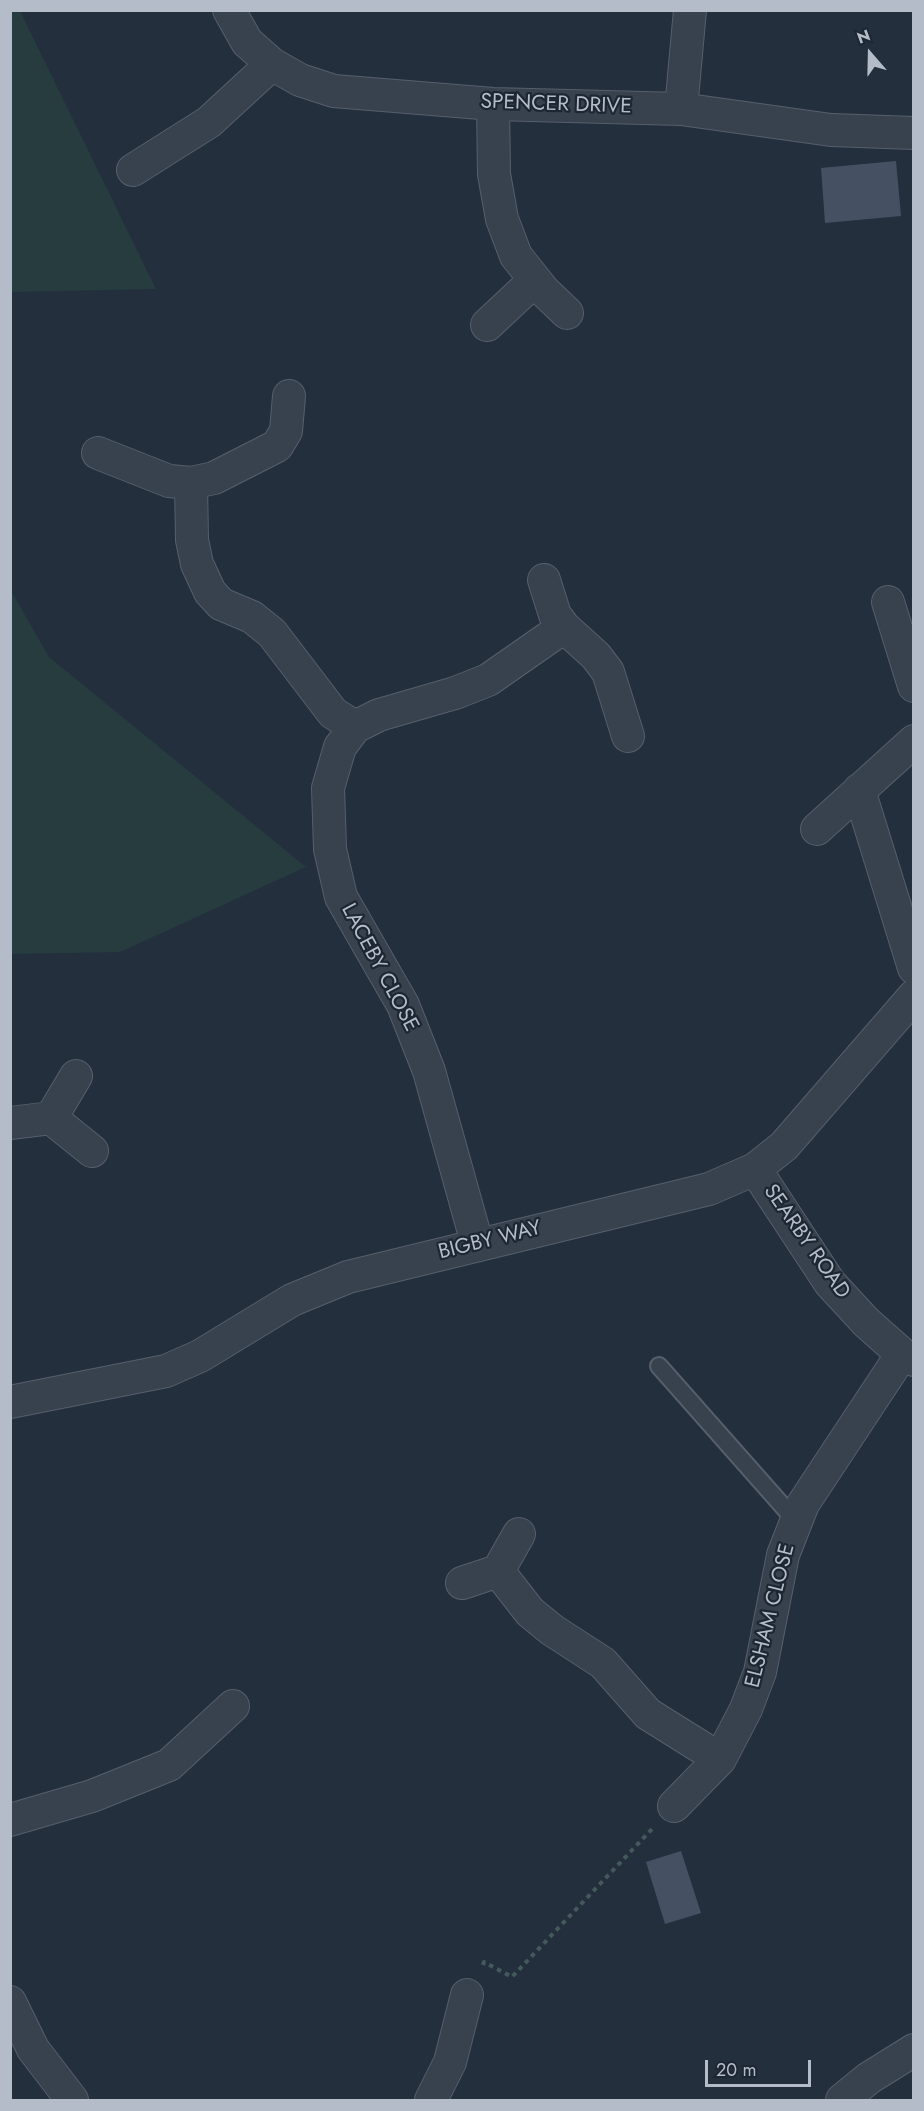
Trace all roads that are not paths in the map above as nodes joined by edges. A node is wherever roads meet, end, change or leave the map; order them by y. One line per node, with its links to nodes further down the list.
1 (229, 10): 3 (street, SPENCER DRIVE)
2 (690, 10): 5 (street)
3 (272, 64): 4 (street, SPENCER DRIVE); 7 (street)
4 (493, 104): 5 (street, SPENCER DRIVE); 8 (street)
5 (681, 109): 6 (street, SPENCER DRIVE)
6 (914, 133)
7 (133, 170)
8 (535, 280): 9 (street); 10 (street)
9 (567, 313)
10 (487, 325)
11 (289, 396): 13 (street)
12 (98, 453): 13 (street)
13 (191, 483): 19 (street)
14 (544, 580): 16 (street)
15 (888, 602): 17 (street)
16 (564, 627): 19 (street, LACEBY CLOSE); 20 (street)
17 (905, 629): 18 (street)
18 (914, 686)
19 (355, 727): 31 (street, LACEBY CLOSE)
20 (628, 736)
21 (914, 741): 22 (street)
22 (859, 790): 23 (street); 24 (street)
23 (817, 829)
24 (914, 968)
25 (914, 996): 30 (street, BIGBY WAY)
26 (76, 1076): 27 (street)
27 (51, 1118): 28 (street); 29 (street)
28 (10, 1122)
29 (92, 1151)
30 (755, 1169): 31 (street, BIGBY WAY); 32 (street, SEARBY ROAD)
31 (477, 1244): 34 (street, BIGBY WAY)
32 (908, 1357): 35 (street, ELSHAM CLOSE)
33 (659, 1366): 35 (lane)
34 (10, 1402)
35 (796, 1521): 40 (street, ELSHAM CLOSE)
36 (519, 1534): 37 (street)
37 (498, 1571): 38 (street); 40 (street)
38 (462, 1583)
39 (233, 1706): 42 (street)
40 (720, 1759): 41 (street, ELSHAM CLOSE)
41 (674, 1806)
42 (10, 1820)
43 (467, 1995): 47 (street)
44 (10, 2002): 46 (street)
45 (914, 2050): 48 (street)
46 (72, 2100)
47 (431, 2100)
48 (842, 2100)

